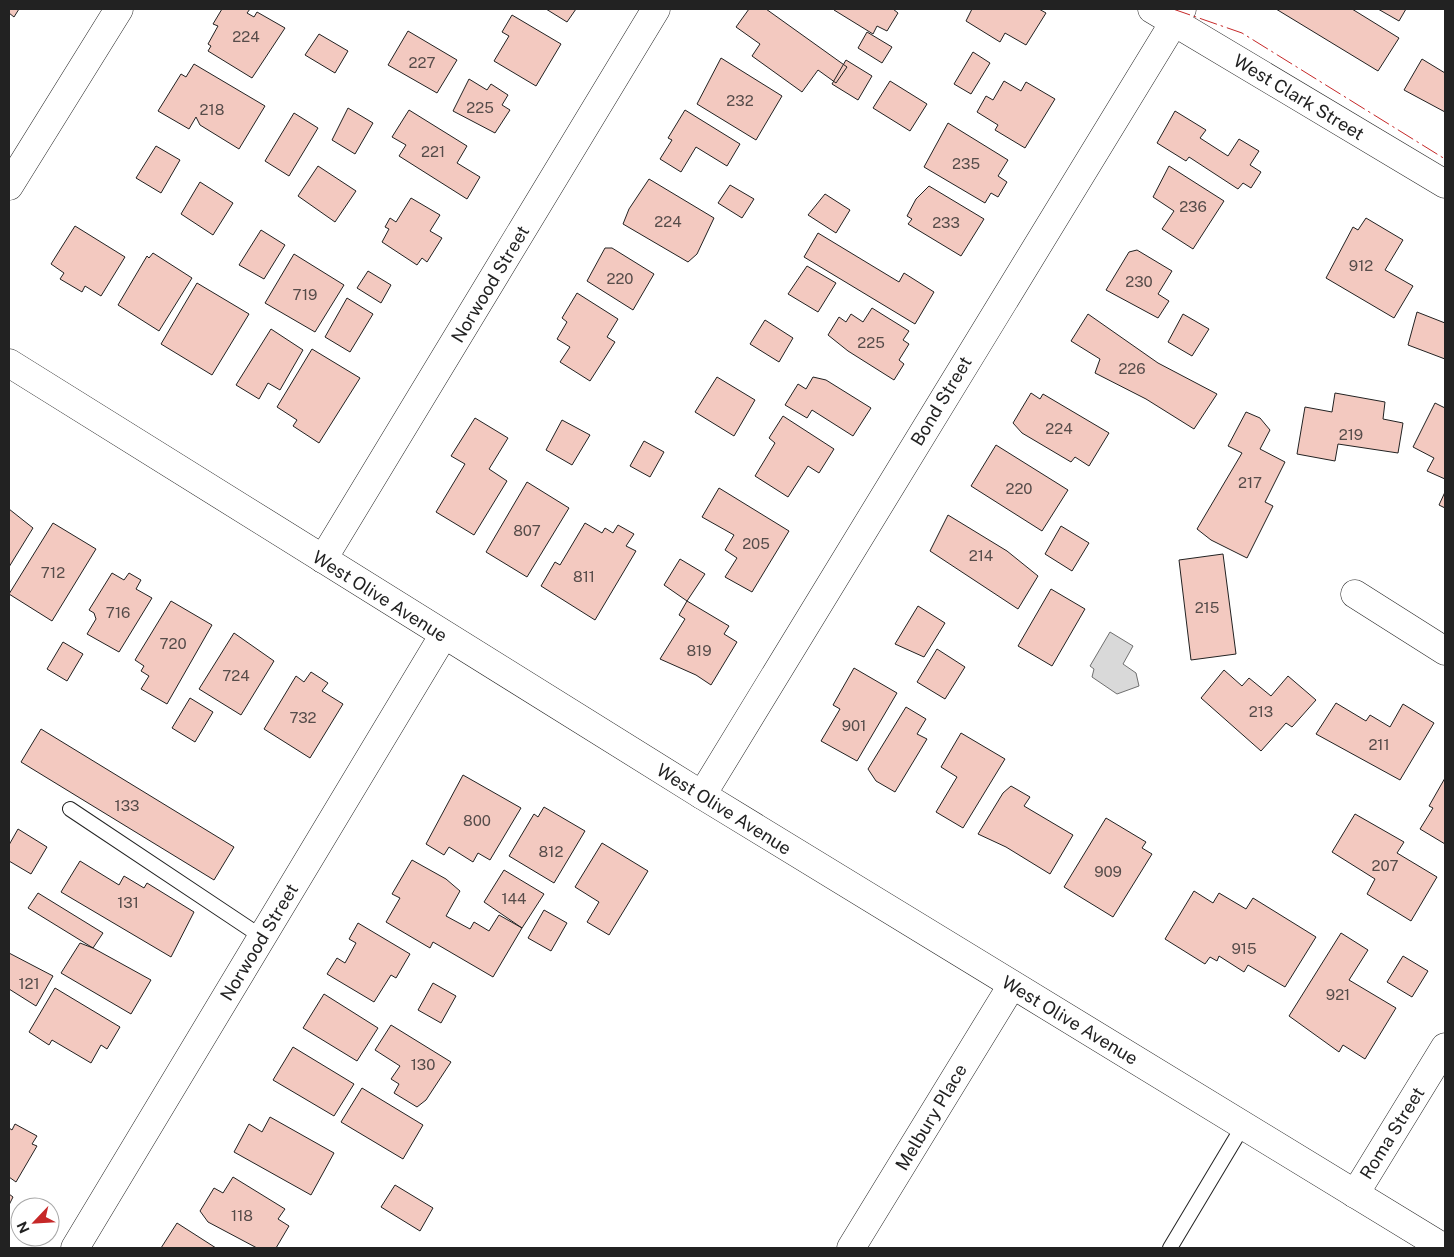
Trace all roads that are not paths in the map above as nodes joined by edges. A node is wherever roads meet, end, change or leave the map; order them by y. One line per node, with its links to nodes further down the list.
1 (120, 9): 5 (street)
2 (656, 9): 7 (street, Norwood Street)
3 (1169, 13): 4 (street, West Clark Street); 11 (street, Bond Street)
4 (1445, 184)
5 (9, 186)
6 (9, 363): 7 (street, West Olive Avenue)
7 (323, 559): 9 (street, West Olive Avenue)
8 (1355, 594): 10 (street)
9 (443, 636): 11 (street, West Olive Avenue); 13 (street, Norwood Street)
10 (1445, 651)
11 (702, 796): 14 (street, West Olive Avenue)
12 (70, 809): 13 (lane)
13 (262, 937): 18 (street, Norwood Street)
14 (1012, 985): 16 (street, West Olive Avenue); 19 (street, Melbury Place)
15 (1445, 1047): 17 (street, Roma Street)
16 (1243, 1126): 17 (street, West Olive Avenue); 20 (lane)
17 (1355, 1194): 21 (street, West Olive Avenue)
18 (75, 1248)
19 (851, 1248)
20 (1170, 1248)
21 (1444, 1248)

